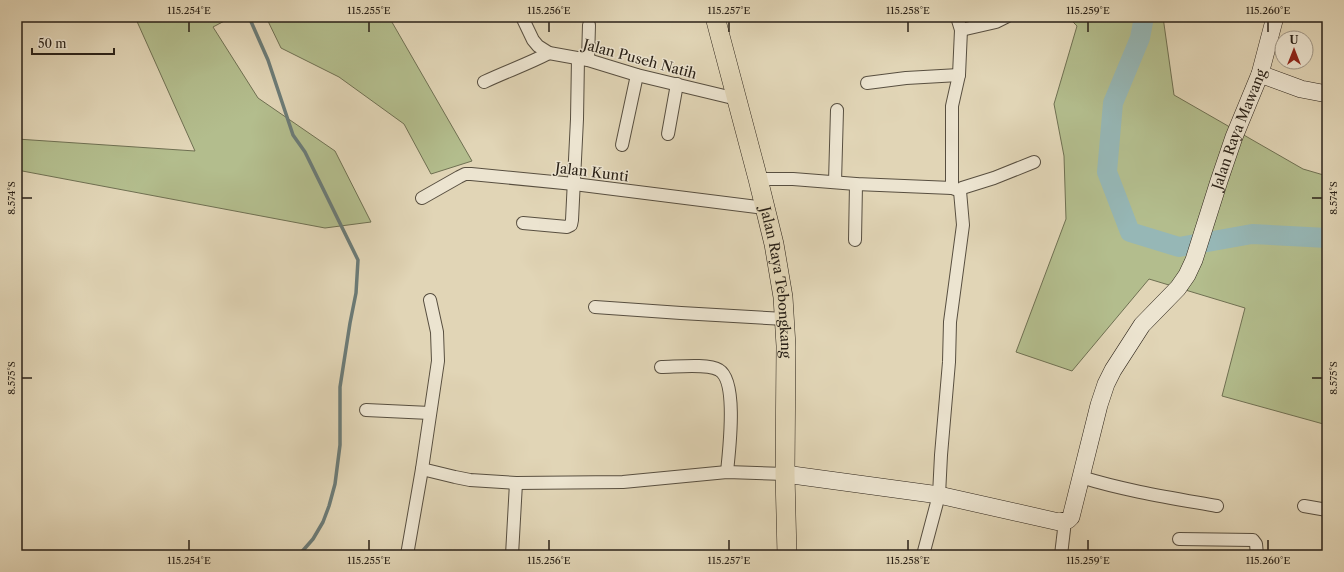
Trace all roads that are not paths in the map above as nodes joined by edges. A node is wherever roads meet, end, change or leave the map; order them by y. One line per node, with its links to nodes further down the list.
1 (522, 17): 8 (street, Jalan Puseh Natih)
2 (715, 17): 17 (main road, Jalan Raya Tebongkang)
3 (957, 17): 7 (street)
4 (1006, 17): 7 (street)
5 (1274, 17): 10 (main road, Jalan Raya Mawang)
6 (589, 25): 9 (street)
7 (961, 30): 12 (street)
8 (549, 53): 9 (street, Jalan Puseh Natih); 13 (street)
9 (583, 59): 11 (street, Jalan Puseh Natih); 24 (street)
10 (1260, 74): 16 (main road); 40 (main road, Jalan Raya Mawang)
11 (637, 75): 15 (street, Jalan Puseh Natih); 20 (street)
12 (959, 75): 14 (street); 26 (street)
13 (484, 82)
14 (867, 83)
15 (677, 84): 17 (street, Jalan Puseh Natih); 19 (street)
16 (1327, 94)
17 (737, 99): 22 (main road, Jalan Raya Tebongkang)
18 (836, 110): 23 (street)
19 (668, 134)
20 (622, 144)
21 (1034, 162): 26 (street)
22 (758, 179): 23 (street); 28 (main road, Jalan Raya Tebongkang)
23 (835, 182): 25 (street)
24 (574, 184): 27 (street, Jalan Kunti); 28 (street, Jalan Kunti); 29 (street)
25 (856, 184): 26 (street); 30 (street)
26 (956, 190): 42 (street)
27 (422, 198)
28 (765, 208): 33 (main road, Jalan Raya Tebongkang)
29 (523, 223)
30 (854, 240)
31 (430, 300): 36 (street)
32 (595, 307): 33 (street)
33 (785, 319): 39 (main road, Jalan Raya Tebongkang)
34 (661, 367): 38 (street)
35 (366, 410): 36 (street)
36 (430, 413): 37 (street)
37 (422, 469): 41 (street); 48 (street)
38 (728, 472): 39 (street); 41 (street)
39 (785, 474): 42 (main road); 50 (main road, Jalan Raya Tebongkang)
40 (1081, 477): 43 (street); 46 (main road, Jalan Raya Mawang)
41 (516, 483): 49 (street)
42 (939, 495): 46 (main road); 51 (street)
43 (1217, 506)
44 (1304, 506): 45 (street)
45 (1327, 510)
46 (1065, 521): 52 (street)
47 (1179, 539): 53 (street)
48 (407, 555)
49 (512, 555)
50 (787, 555)
51 (923, 555)
52 (1061, 555)
53 (1257, 555)

